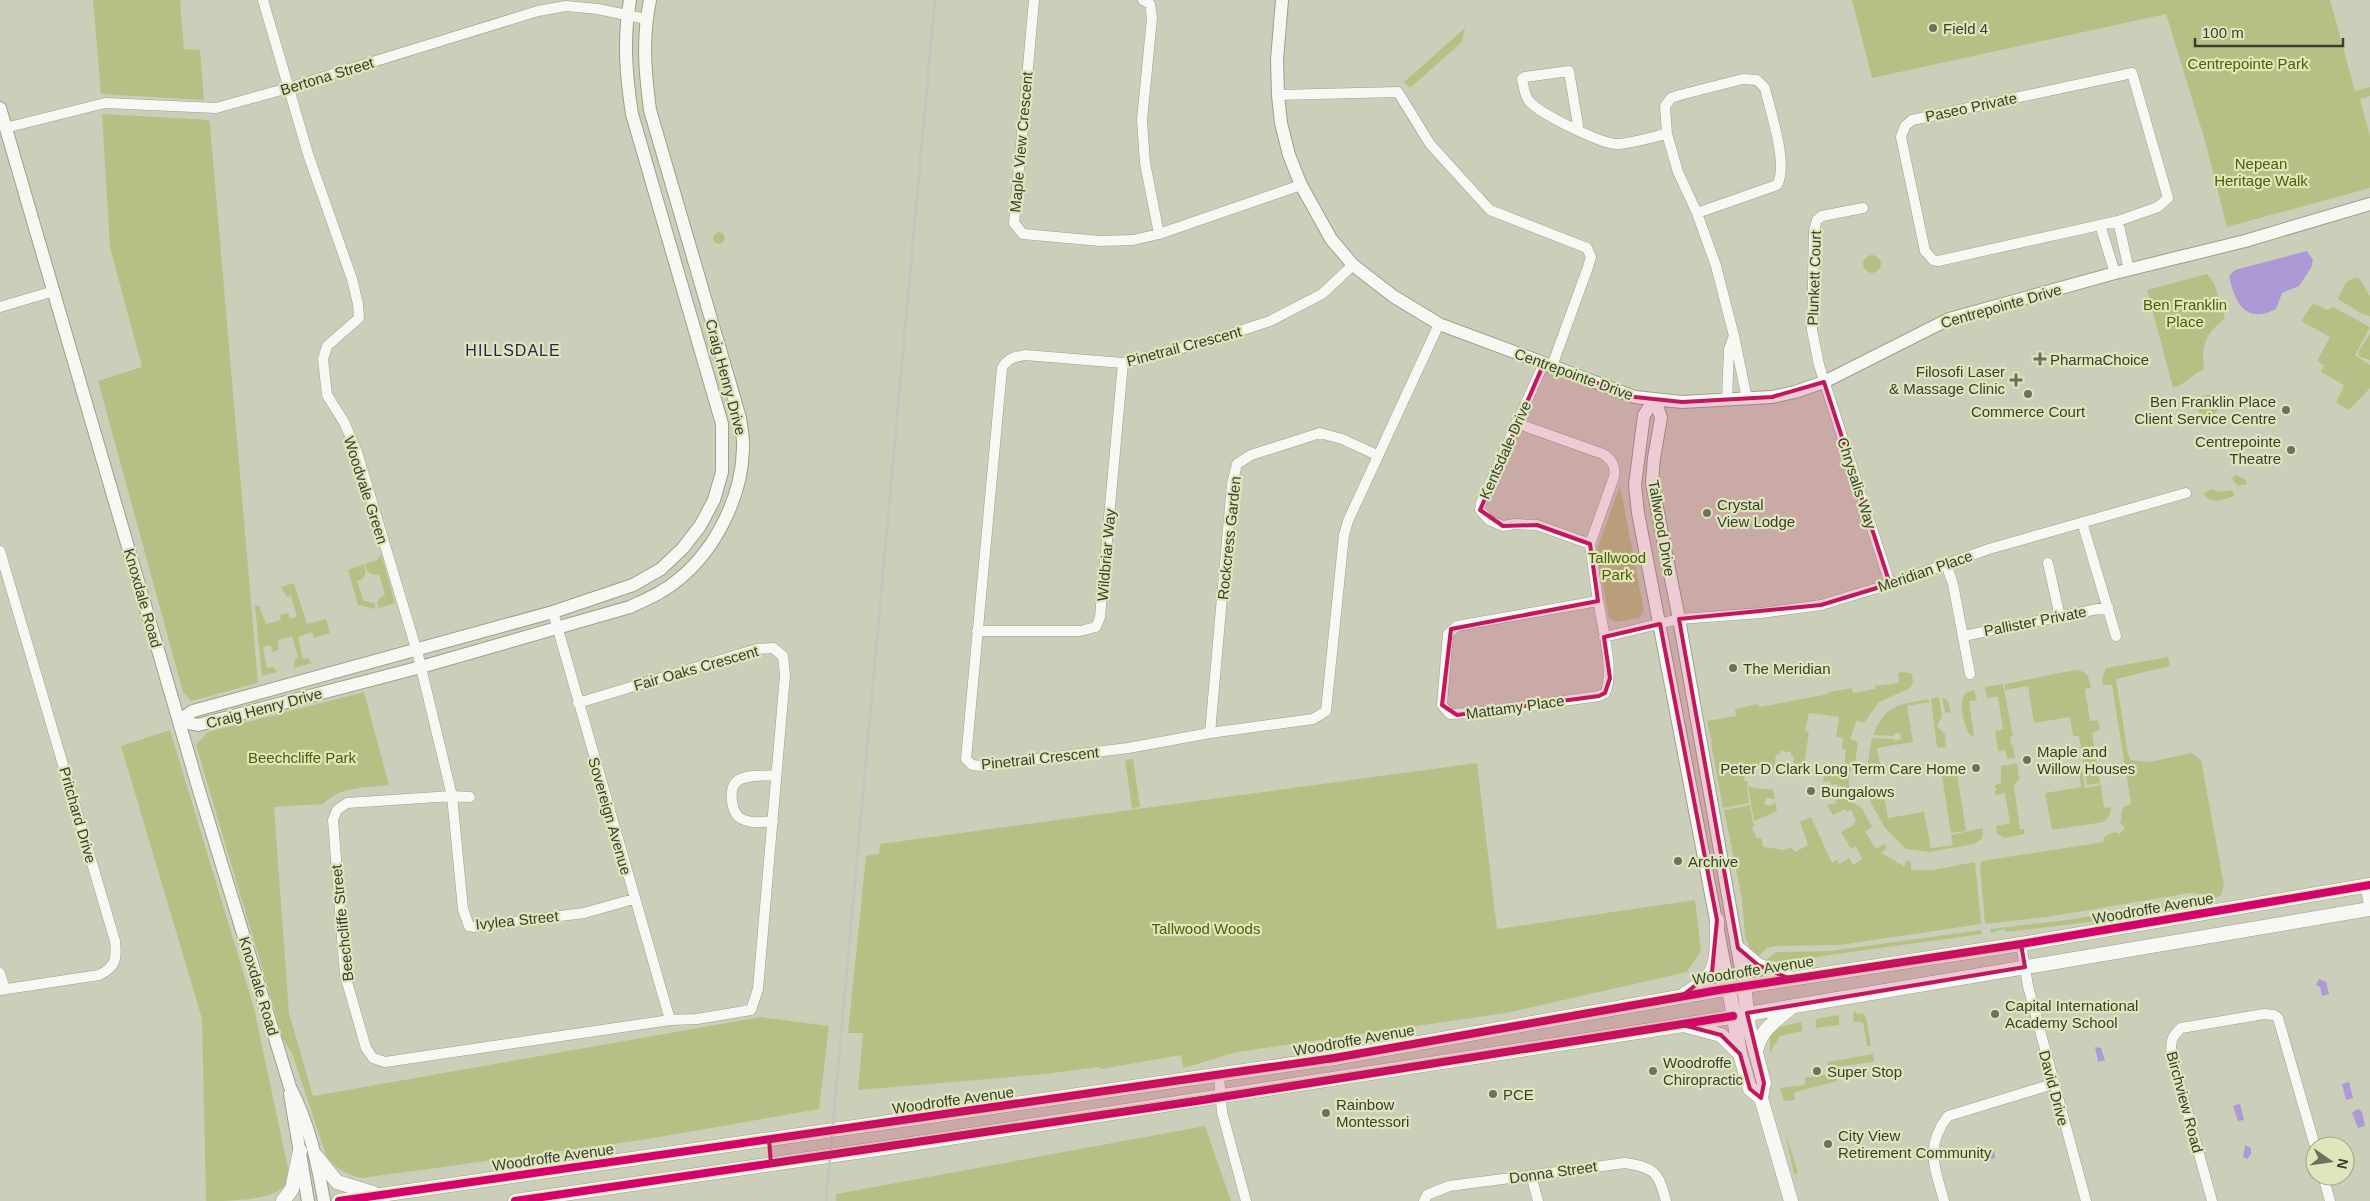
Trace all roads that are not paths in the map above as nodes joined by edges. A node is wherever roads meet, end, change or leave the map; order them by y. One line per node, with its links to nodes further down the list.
1 (263, 0): 9 (street, Woodvale Green)
2 (630, 0): 7 (street, Craig Henry Drive)
3 (650, 0): 8 (street, Craig Henry Drive)
4 (1034, 0): 21 (street, Maple View Crescent)
5 (1143, 0): 21 (street)
6 (1282, 0): 10 (street, Centrepointe Drive)
7 (627, 15): 8 (street, Bertona Street); 9 (street, Bertona Street); 46 (street, Craig Henry Drive)
8 (646, 19): 50 (street, Craig Henry Drive)
9 (288, 88): 12 (street, Bertona Street); 55 (street, Woodvale Green)
10 (1278, 95): 15 (street, Centrepointe Drive); 30 (street, Kentsdale Drive)
11 (0, 108): 12 (street, Knoxdale Road)
12 (5, 128): 25 (street, Knoxdale Road)
13 (1579, 131): 13 (street); 14 (street)
14 (1667, 134): 18 (street); 18 (street)
15 (1301, 185): 21 (street, Maple View Crescent); 22 (street, Centrepointe Drive)
16 (2370, 204): 23 (street, Centrepointe Drive)
17 (1863, 208): 31 (street, Plunkett Court)
18 (1697, 213): 28 (street)
19 (2118, 222): 20 (street, Paseo Private); 20 (street, Paseo Private); 23 (street)
20 (2100, 225): 24 (street)
21 (1159, 234)
22 (1353, 265): 27 (street, Centrepointe Drive); 29 (street, Pinetrail Crescent)
23 (2129, 270): 24 (street, Centrepointe Drive)
24 (2115, 273): 31 (street, Centrepointe Drive)
25 (54, 291): 26 (street); 59 (street, Knoxdale Road)
26 (0, 307)
27 (1439, 324): 30 (street, Centrepointe Drive); 36 (street, Pinetrail Crescent)
28 (1734, 336): 33 (street); 34 (street)
29 (1123, 364): 51 (street, Wildbriar Way); 51 (street, Pinetrail Crescent)
30 (1548, 365): 32 (street, Centrepointe Drive); 35 (street, Kentsdale Drive)
31 (1824, 382): 33 (street, Centrepointe Drive); 43 (street, Chrysalis Way)
32 (1655, 399): 34 (street, Centrepointe Drive); 48 (street, Tallwood Drive); 49 (street, Tallwood Drive)
33 (1747, 399): 34 (street, Centrepointe Drive)
34 (1727, 400)
35 (1516, 423): 39 (street, Mattamy Place); 39 (street, Kentsdale Drive)
36 (1378, 455): 60 (street, Pinetrail Crescent); 60 (street, Rockcress Garden)
37 (2186, 493): 38 (street, Meridian Place)
38 (2082, 522): 42 (street, Meridian Place); 45 (street, Pallister Private)
39 (1590, 544): 44 (street, Mattamy Place)
40 (0, 551): 76 (street, Pritchard Drive)
41 (2048, 563): 47 (street)
42 (1946, 564): 43 (street, Meridian Place); 52 (street, Pallister Private)
43 (1890, 584): 48 (street, Meridian Place)
44 (1598, 601): 54 (street, Mattamy Place); 54 (street, Mattamy Place)
45 (2108, 607): 47 (street, Pallister Private); 53 (street, Pallister Private)
46 (553, 612): 50 (street, Sovereign Avenue); 55 (street, Craig Henry Drive)
47 (2060, 617): 52 (street, Pallister Private)
48 (1680, 619): 49 (street, Meridian Place); 70 (street, Tallwood Drive)
49 (1660, 623): 54 (street, Meridian Place); 68 (street, Tallwood Drive)
50 (558, 629): 56 (street, Craig Henry Drive); 58 (street, Sovereign Avenue)
51 (976, 631): 60 (street, Pinetrail Crescent)
52 (1963, 636): 57 (street, Pallister Private)
53 (2116, 636)
54 (1604, 638)
55 (416, 650): 56 (street, Ivylea Street); 59 (street, Craig Henry Drive)
56 (421, 667): 59 (street, Craig Henry Drive); 62 (street, Ivylea Street)
57 (1970, 674)
58 (578, 703): 61 (street, Fair Oaks Crescent); 66 (street, Sovereign Avenue)
59 (179, 721): 86 (street, Knoxdale Road)
60 (1210, 733)
61 (776, 775): 64 (street, Fair Oaks Crescent); 64 (street)
62 (452, 796): 63 (street); 66 (street, Ivylea Street); 80 (street, Beechcliffe Street)
63 (470, 797)
64 (773, 821): 80 (street, Fair Oaks Crescent)
65 (2368, 885): 67 (street); 69 (main road, Woodroffe Avenue)
66 (634, 899): 80 (street, Sovereign Avenue)
67 (2370, 909): 71 (main road)
68 (1717, 920): 75 (street, Tallwood Drive); 77 (main road)
69 (2022, 944): 71 (street, David Drive); 73 (main road, Woodroffe Avenue)
70 (1738, 948): 73 (main road); 74 (street, Tallwood Drive)
71 (2025, 967): 78 (main road); 85 (street, David Drive)
72 (0, 973): 76 (street)
73 (1788, 978): 74 (main road, Woodroffe Avenue)
74 (1744, 986): 75 (main road, Woodroffe Avenue); 79 (main road, Tallwood Drive)
75 (1729, 988): 77 (main road, Woodroffe Avenue); 79 (main road, Tallwood Drive)
76 (2, 989)
77 (1682, 996): 84 (main road, Woodroffe Avenue)
78 (1792, 1007): 79 (main road); 83 (main road)
79 (1740, 1014): 81 (main road); 82 (main road); 83 (main road)
80 (670, 1020)
81 (1683, 1025): 82 (main road); 87 (main road)
82 (1740, 1054): 88 (main road)
83 (1756, 1056): 88 (main road)
84 (1219, 1076): 87 (street); 89 (main road, Woodroffe Avenue)
85 (2053, 1084): 109 (street); 110 (street, David Drive)
86 (290, 1087): 93 (street, Knoxdale Road); 94 (street, Knoxdale Road)
87 (1220, 1097): 92 (main road); 104 (street)
88 (1761, 1098): 108 (main road)
89 (896, 1122): 91 (main road, Woodroffe Avenue); 92 (main road)
90 (2312, 1136): 111 (street, Birchview Road)
91 (769, 1140): 95 (main road); 98 (main road, Woodroffe Avenue)
92 (898, 1146): 95 (main road)
93 (300, 1151): 99 (main road); 100 (street, Knoxdale Road)
94 (317, 1157): 98 (main road); 101 (street, Knoxdale Road)
95 (772, 1164): 103 (main road)
96 (1531, 1175): 105 (street, Donna Street); 106 (street); 107 (street, Donna Street)
97 (2326, 1186): 112 (street)
98 (378, 1195): 102 (main road, Woodroffe Avenue)
99 (283, 1201)
100 (308, 1201)
101 (324, 1201)
102 (338, 1201)
103 (515, 1201)
104 (1246, 1201)
105 (1424, 1201)
106 (1538, 1201)
107 (1666, 1201)
108 (1791, 1201)
109 (1944, 1201)
110 (2086, 1201)
111 (2212, 1201)
112 (2330, 1201)

